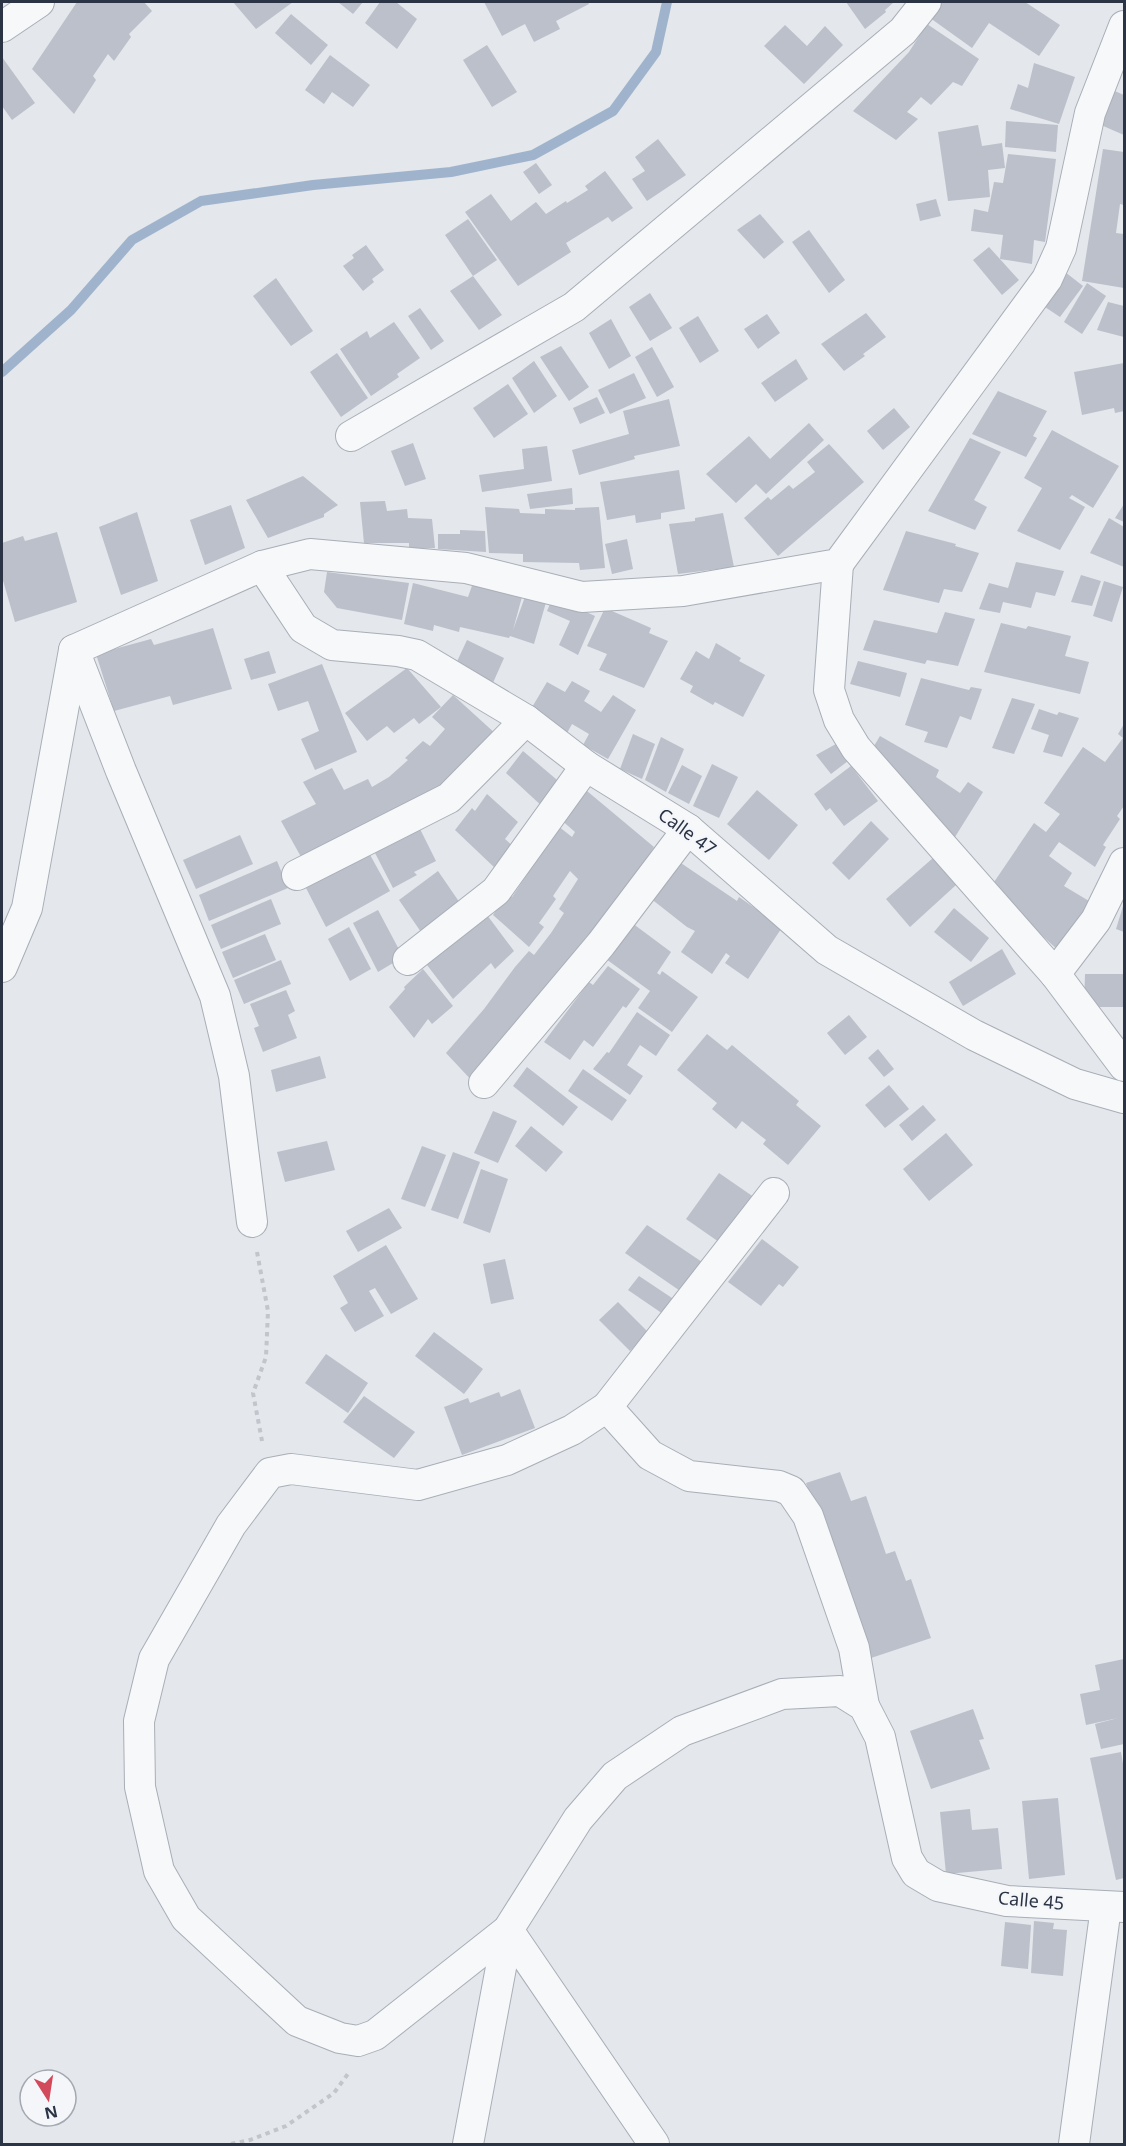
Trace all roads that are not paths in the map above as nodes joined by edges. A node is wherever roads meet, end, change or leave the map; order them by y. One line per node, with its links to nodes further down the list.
1 (39, 2): 4 (street)
2 (926, 2): 5 (street)
3 (1125, 26): 6 (street)
4 (2, 27)
5 (351, 436)
6 (838, 564): 7 (street); 16 (street)
7 (262, 566): 8 (street); 9 (street, Calle 47)
8 (74, 650): 15 (street); 21 (street)
9 (526, 720): 10 (street, Calle 47); 13 (street)
10 (586, 766): 11 (street, Calle 47); 14 (street)
11 (688, 829): 18 (street); 19 (street, Calle 47)
12 (1125, 863): 16 (street)
13 (297, 875)
14 (408, 960)
15 (2, 967)
16 (1055, 974): 17 (street)
17 (1125, 1066)
18 (484, 1083)
19 (1125, 1098)
20 (774, 1193): 22 (street)
21 (252, 1222)
22 (607, 1407): 23 (street); 25 (street)
23 (864, 1706): 24 (street, Calle 45); 25 (street)
24 (1115, 1907): 28 (street)
25 (508, 1930): 26 (street); 27 (street)
26 (468, 2145)
27 (654, 2145)
28 (1074, 2145)

